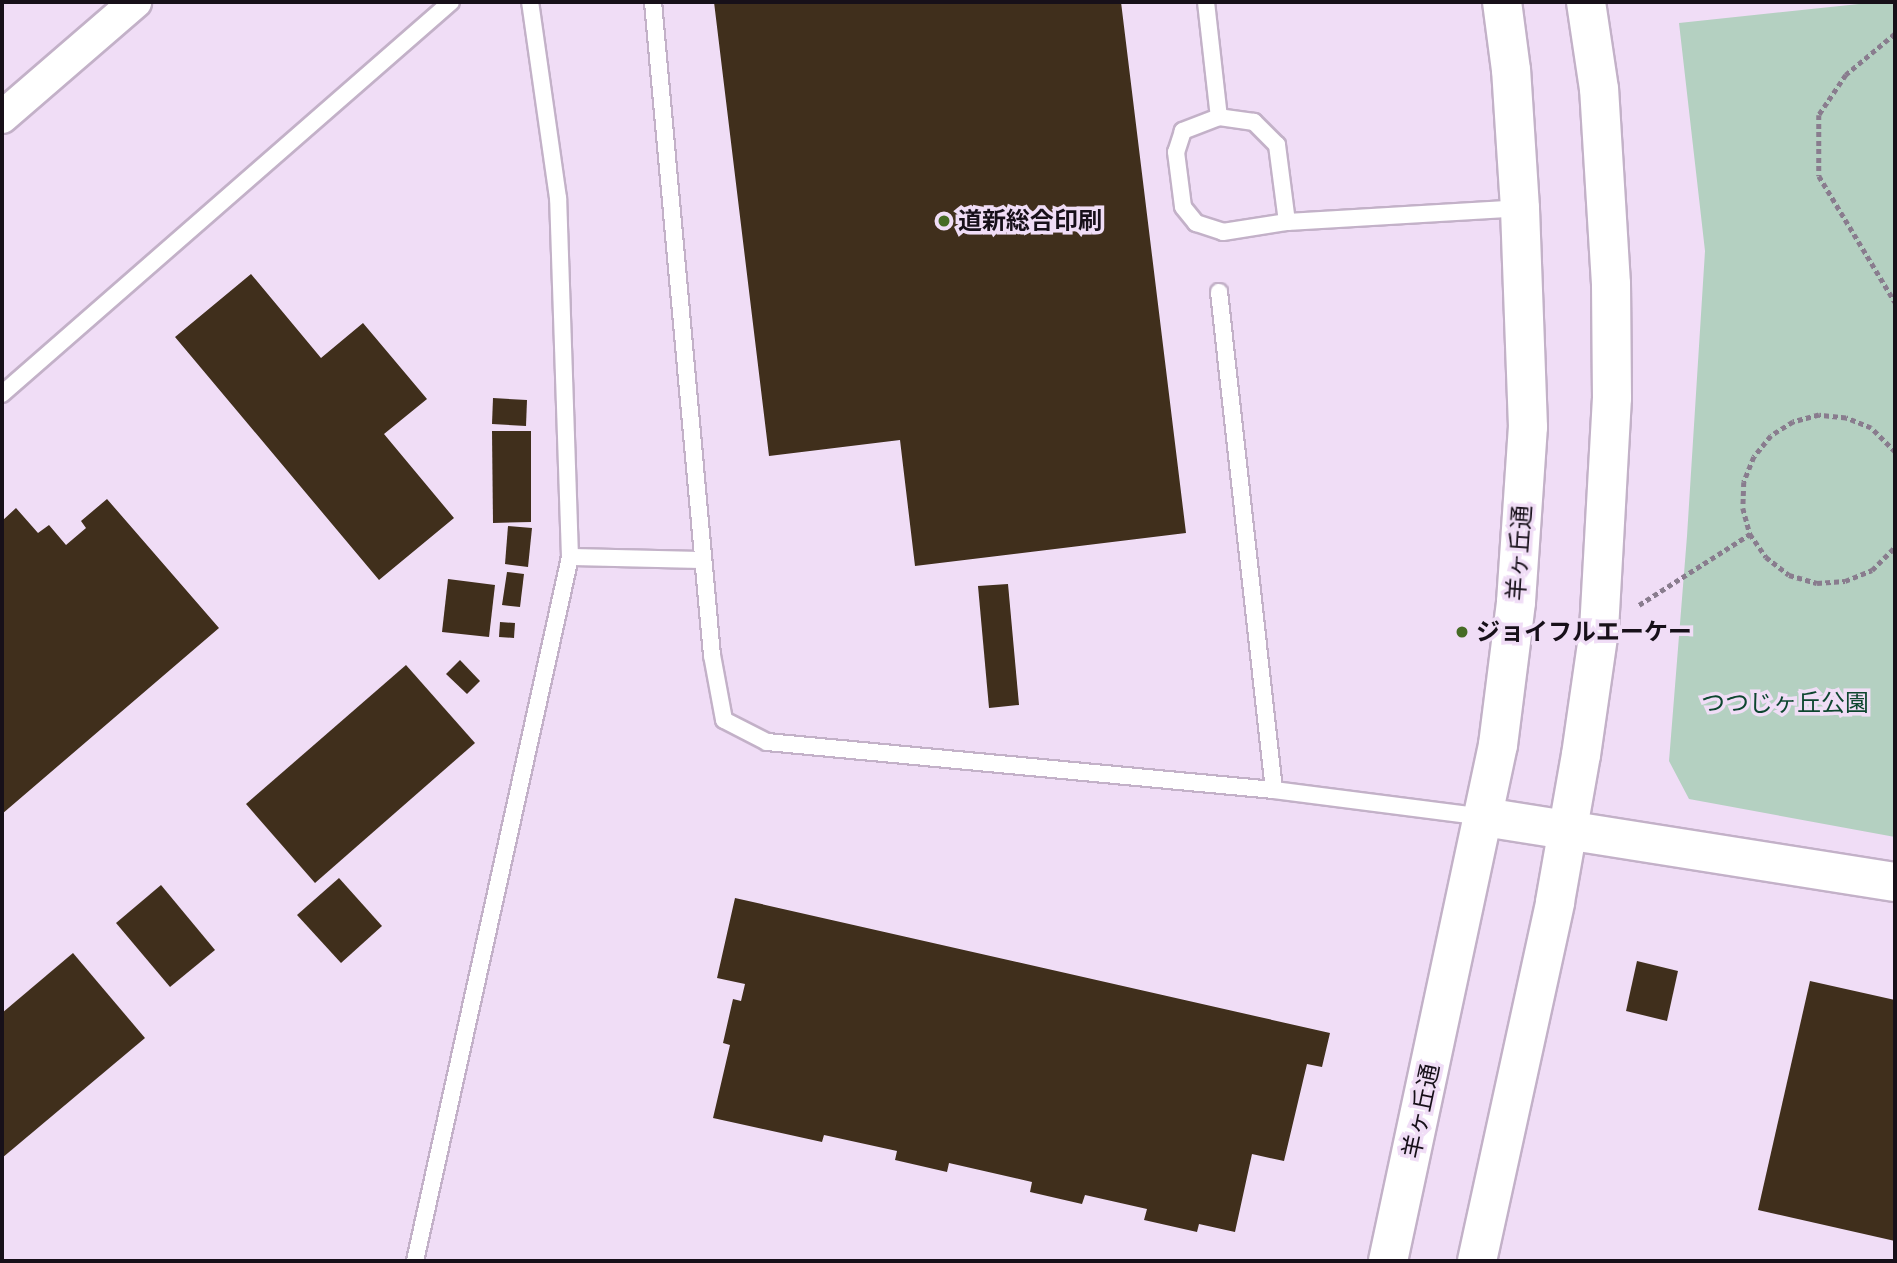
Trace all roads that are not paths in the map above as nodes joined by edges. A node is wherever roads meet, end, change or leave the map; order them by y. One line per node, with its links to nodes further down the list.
1 (135, 2): 8 (street)
2 (451, 2): 13 (lane)
3 (530, 2): 14 (lane)
4 (653, 2): 15 (lane)
5 (1206, 2): 9 (lane)
6 (1502, 2): 10 (main road, 羊ヶ丘通)
7 (1586, 2): 18 (main road)
8 (2, 117)
9 (1219, 117): 11 (lane); 11 (lane)
10 (1520, 208): 11 (lane); 17 (main road, 羊ヶ丘通)
11 (1287, 222)
12 (1219, 292): 16 (lane)
13 (2, 394)
14 (570, 557): 15 (lane); 20 (lane)
15 (703, 560): 16 (lane)
16 (1274, 790): 17 (lane)
17 (1484, 817): 18 (main road); 21 (main road, 羊ヶ丘通)
18 (1568, 829): 19 (main road); 22 (main road)
19 (1895, 882)
20 (415, 1261)
21 (1388, 1261)
22 (1477, 1261)

